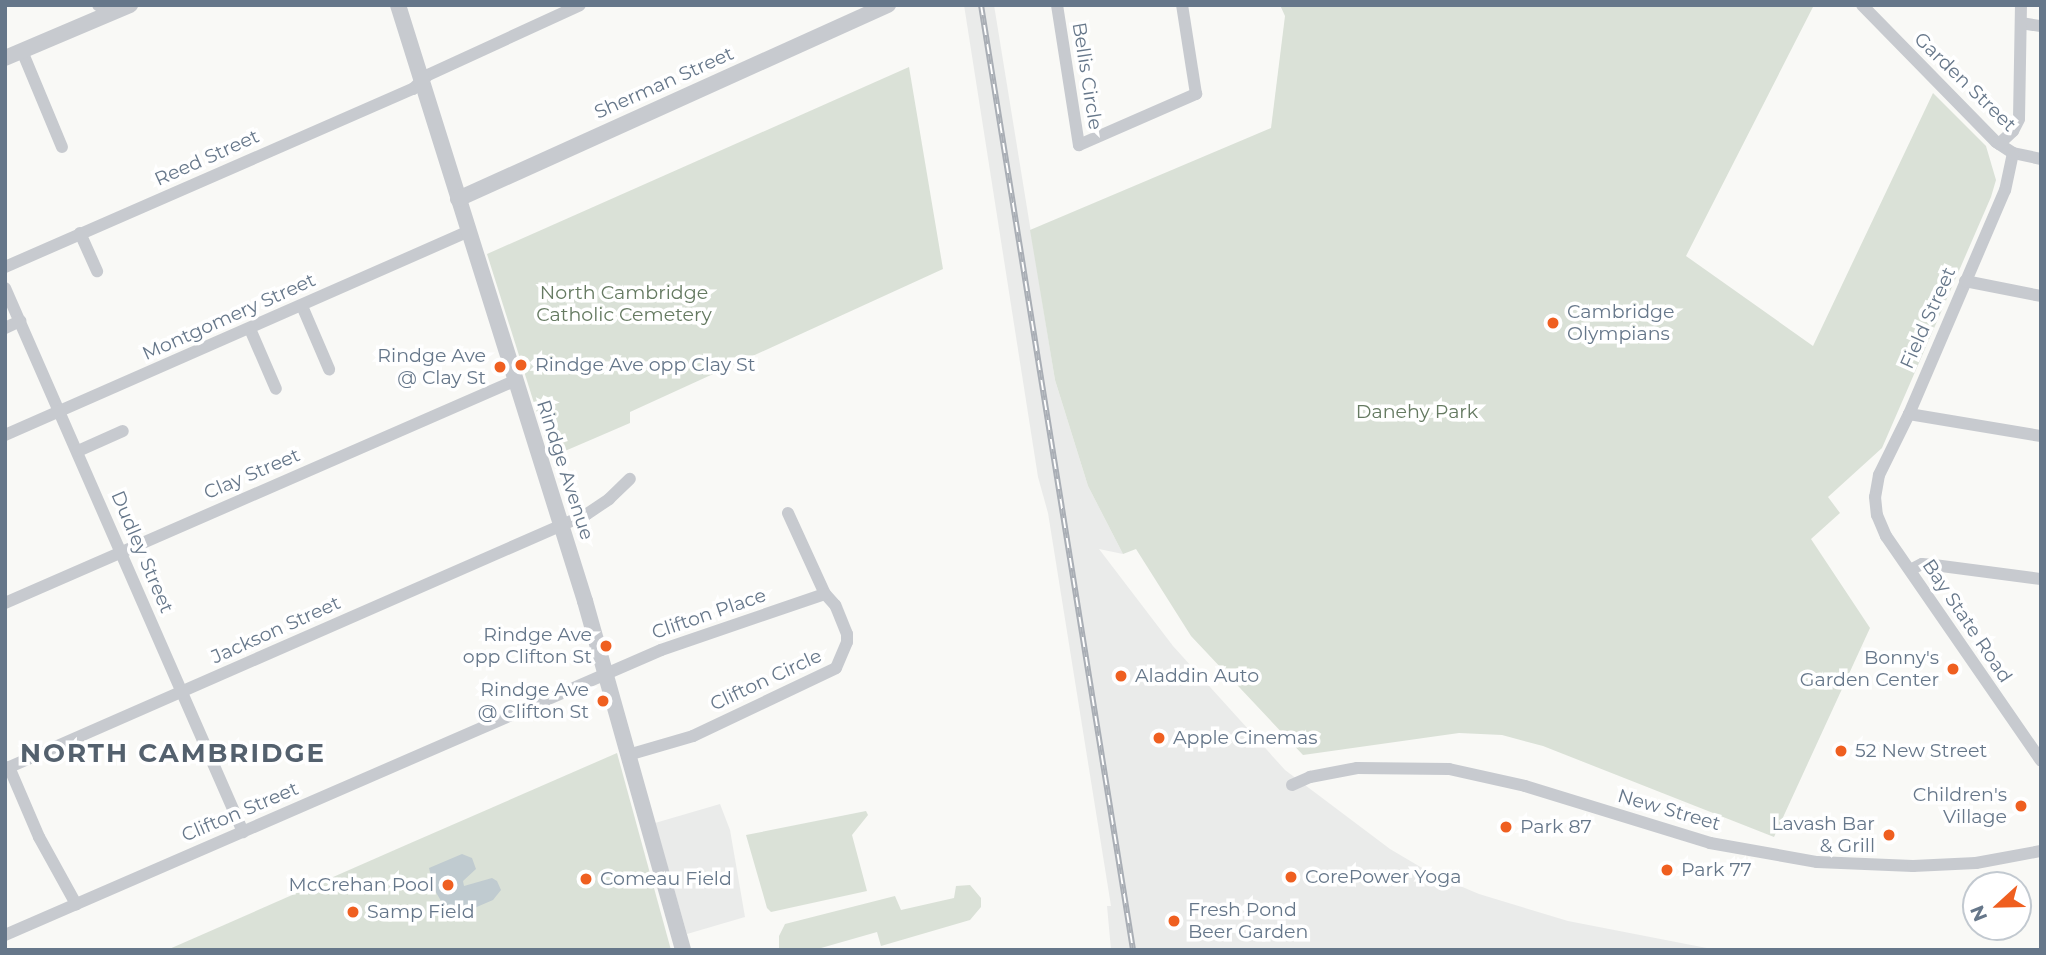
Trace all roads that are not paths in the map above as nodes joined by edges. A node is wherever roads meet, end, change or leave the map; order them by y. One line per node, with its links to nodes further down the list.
1 (130, 5): 9 (street)
2 (398, 5): 14 (street, Rindge Avenue)
3 (580, 5): 14 (street, Reed Street)
4 (1057, 5): 5 (street, Bellis Circle)
5 (1182, 5)
6 (1862, 5): 15 (street, Garden Street)
7 (2021, 5): 10 (street)
8 (879, 7): 19 (street, Sherman Street)
9 (105, 9): 12 (street)
10 (2021, 23): 11 (street); 15 (street)
11 (2041, 26)
12 (22, 51): 13 (street); 16 (street)
13 (5, 58)
14 (422, 81): 19 (street, Rindge Avenue); 21 (street, Reed Street)
15 (1999, 144): 17 (street, Garden Street)
16 (62, 147)
17 (2013, 153): 18 (street); 24 (street, Field Street)
18 (2041, 159)
19 (458, 200): 20 (street, Rindge Avenue)
20 (467, 232): 27 (street, Montgomery Street); 32 (street, Rindge Avenue)
21 (80, 233): 22 (street, Reed Street); 23 (street)
22 (5, 267)
23 (97, 271)
24 (1965, 281): 26 (street); 35 (street, Field Street)
25 (5, 288): 28 (street, Dudley Street)
26 (2041, 296)
27 (302, 306): 30 (street, Montgomery Street); 31 (street)
28 (20, 321): 29 (street); 34 (street, Dudley Street)
29 (5, 328)
30 (250, 329): 33 (street); 34 (street, Montgomery Street)
31 (329, 369)
32 (514, 382): 43 (street, Rindge Avenue); 44 (street, Clay Street)
33 (276, 388)
34 (61, 411): 37 (street, Montgomery Street); 39 (street, Dudley Street)
35 (1909, 414): 38 (street); 41 (street, Field Street)
36 (123, 431): 39 (street)
37 (5, 435)
38 (2041, 436)
39 (78, 451): 44 (street, Dudley Street)
40 (630, 478): 43 (street, Jackson Street)
41 (1875, 497): 45 (street, Bay State Road)
42 (789, 513): 47 (street, Clifton Circle)
43 (561, 525): 49 (street, Rindge Avenue); 50 (street, Jackson Street)
44 (121, 551): 48 (street, Clay Street); 50 (street, Dudley Street)
45 (1910, 570): 46 (street); 52 (street, Bay State Road)
46 (2041, 579)
47 (825, 594): 49 (street, Clifton Place); 51 (street, Clifton Circle)
48 (5, 603)
49 (606, 674): 51 (street, Rindge Avenue); 55 (street, Clifton Street)
50 (182, 692): 53 (street, Jackson Street); 55 (street, Dudley Street)
51 (628, 755): 59 (street, Rindge Avenue)
52 (2041, 761)
53 (7, 768): 57 (street)
54 (1292, 786): 56 (street, New Street)
55 (243, 832): 57 (street, Clifton Street)
56 (2041, 851)
57 (76, 904): 58 (street, Clifton Street)
58 (5, 935)
59 (683, 950)

